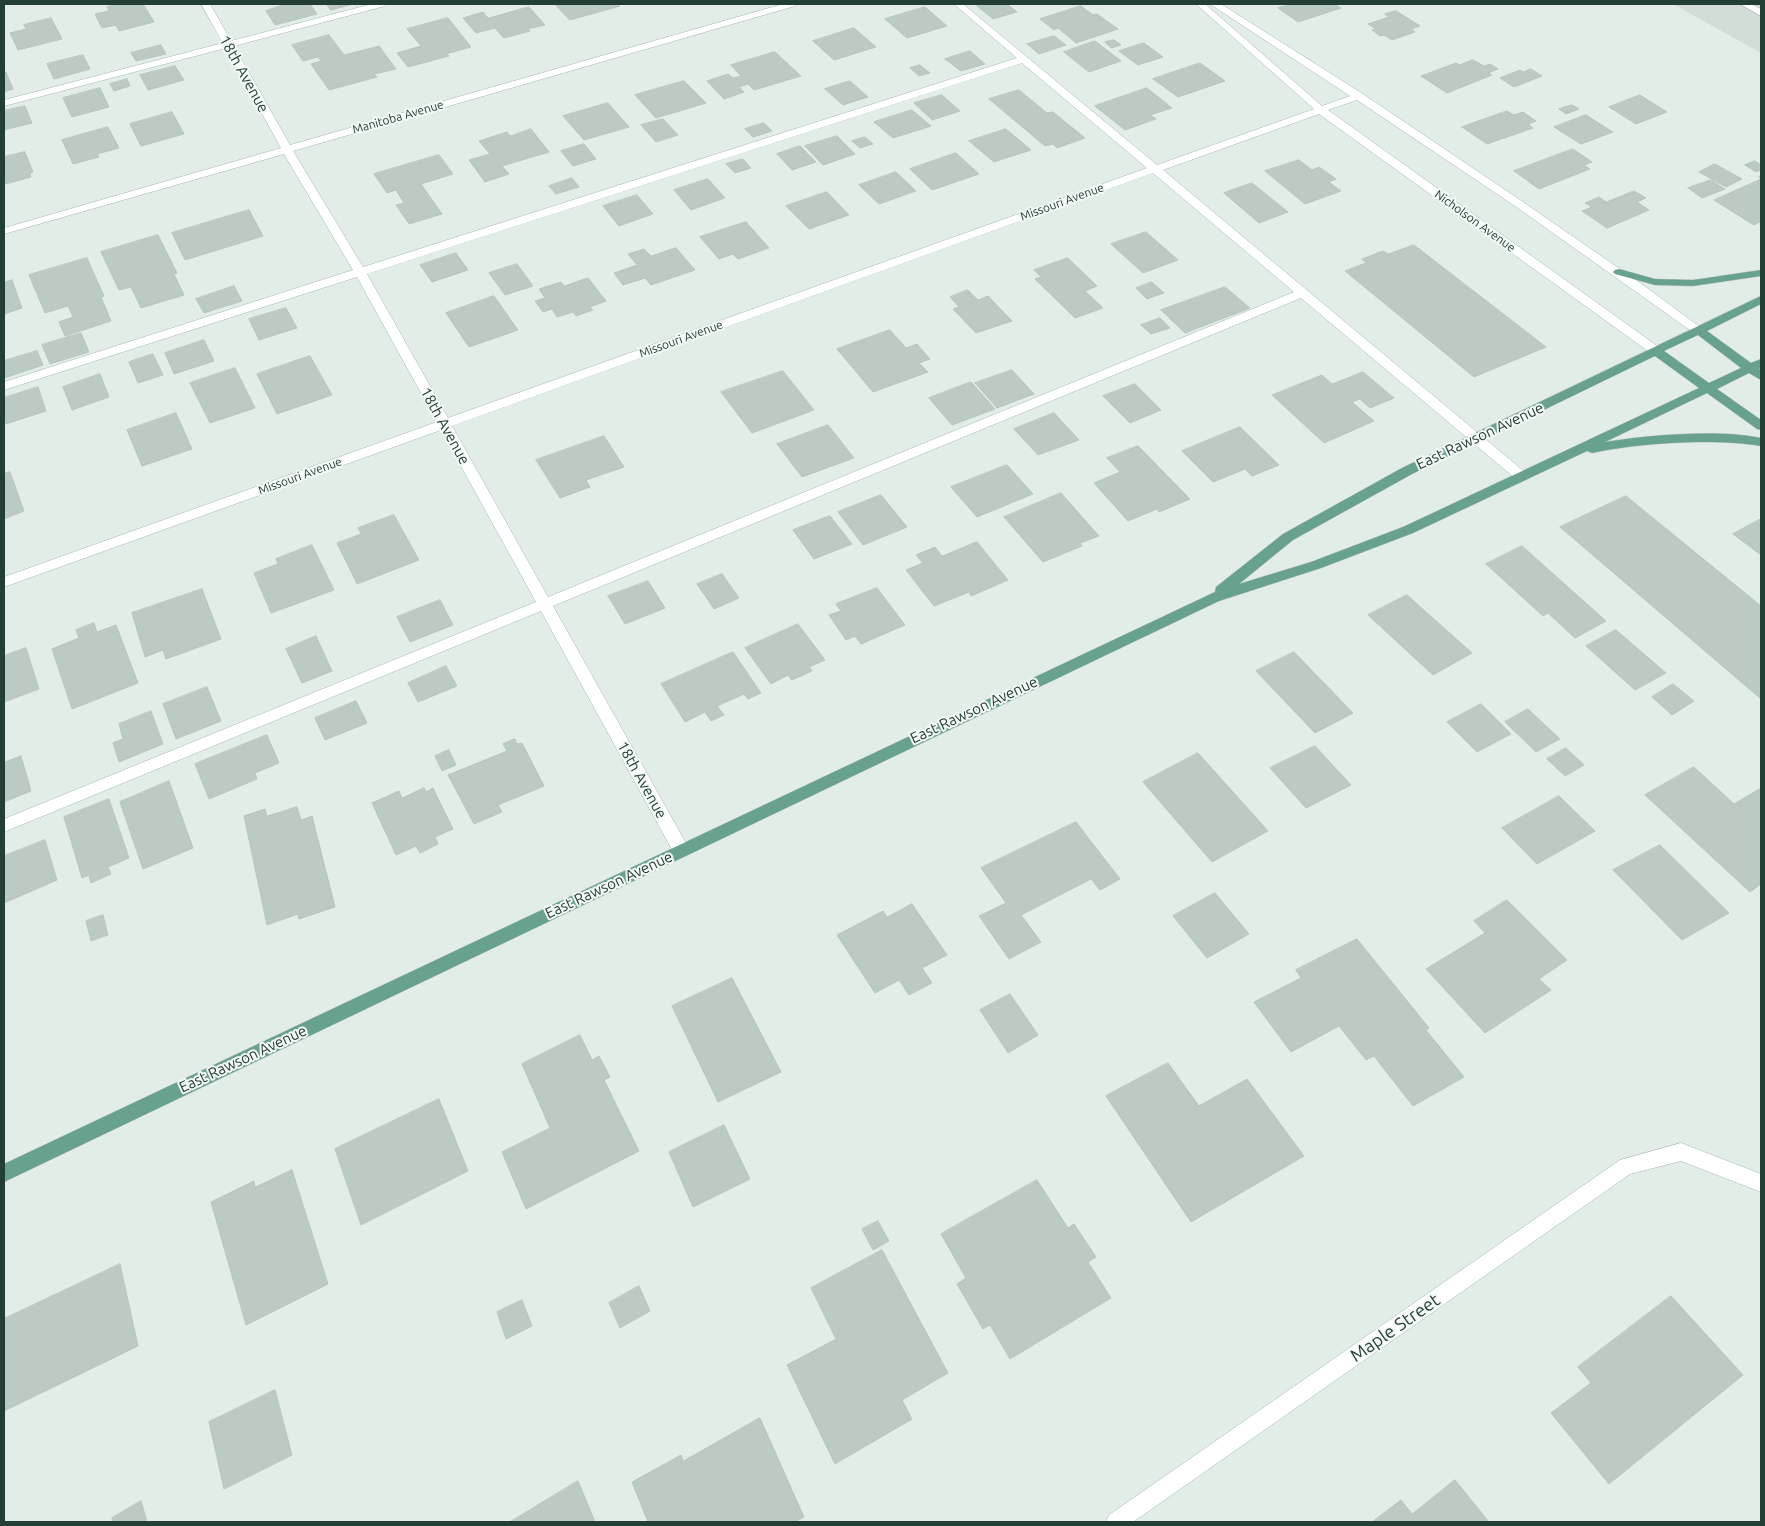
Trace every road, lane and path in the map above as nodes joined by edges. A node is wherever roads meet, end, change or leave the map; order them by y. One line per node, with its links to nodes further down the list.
1 (206, 4): 9 (street, 18th Avenue)
2 (382, 4): 9 (street)
3 (792, 4): 14 (street, Manitoba Avenue)
4 (958, 4): 10 (street)
5 (1200, 4): 13 (street, Nicholson Avenue)
6 (1214, 4): 11 (street)
7 (1745, 4): 8 (street)
8 (1761, 13)
9 (227, 44): 12 (street); 14 (street, 18th Avenue)
10 (1024, 59): 15 (street); 17 (street)
11 (1358, 96): 13 (street, Missouri Avenue); 18 (street)
12 (4, 103)
13 (1321, 110): 15 (street, Missouri Avenue); 23 (street, Nicholson Avenue)
14 (287, 150): 16 (street, Manitoba Avenue); 17 (street, 18th Avenue)
15 (1155, 169): 20 (street); 28 (street, Missouri Avenue)
16 (4, 231)
17 (360, 272): 26 (street); 28 (street, 18th Avenue)
18 (1619, 272): 19 (main road); 22 (street)
19 (1761, 274)
20 (1302, 293): 30 (street); 36 (street)
21 (1761, 300): 22 (main road, East Rawson Avenue)
22 (1698, 330): 23 (main road, East Rawson Avenue); 24 (main road)
23 (1656, 352): 27 (main road, Nicholson Avenue); 30 (main road, East Rawson Avenue)
24 (1756, 365): 25 (main road); 27 (main road, East Rawson Avenue)
25 (1761, 376)
26 (4, 386)
27 (1706, 387): 29 (main road, Nicholson Avenue); 32 (main road, East Rawson Avenue)
28 (444, 424): 34 (street, Missouri Avenue); 36 (street, 18th Avenue)
29 (1761, 426)
30 (1475, 439): 33 (street); 35 (main road, East Rawson Avenue)
31 (1761, 442): 32 (main road)
32 (1563, 455): 33 (main road, East Rawson Avenue)
33 (1520, 476): 35 (main road, East Rawson Avenue)
34 (4, 582)
35 (1214, 596): 38 (main road, East Rawson Avenue)
36 (544, 604): 37 (street); 38 (street, 18th Avenue)
37 (4, 826)
38 (681, 850): 39 (main road, East Rawson Avenue)
39 (4, 1172)
40 (1761, 1184): 41 (street, Maple Street)
41 (1116, 1522)

